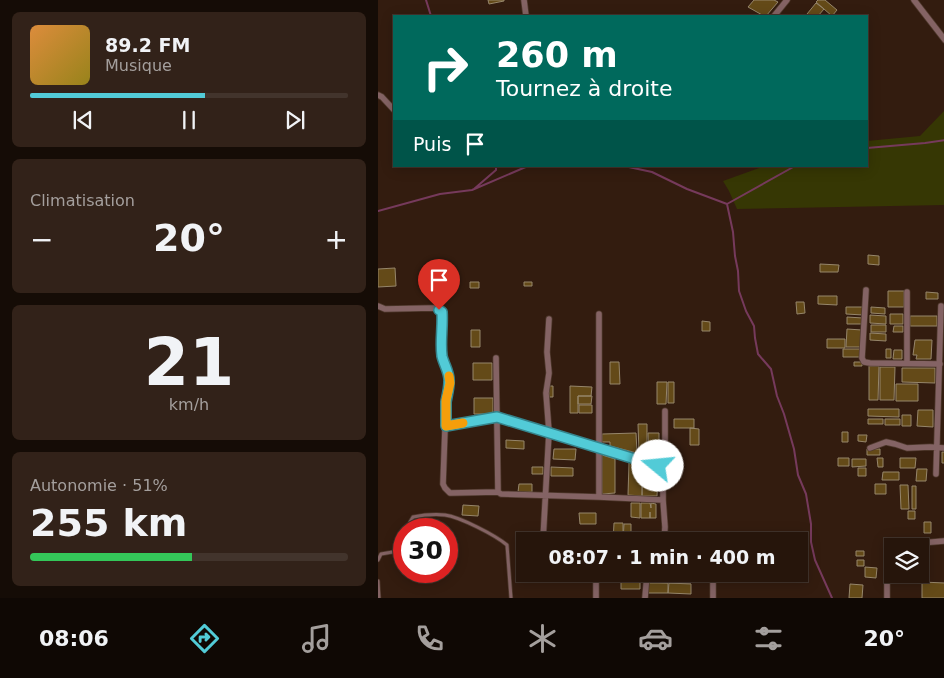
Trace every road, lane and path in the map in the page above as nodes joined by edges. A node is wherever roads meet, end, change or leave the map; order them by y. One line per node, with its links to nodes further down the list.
1 (524, 0): 4 (street)
2 (787, 0): 5 (street)
3 (914, 0): 6 (street)
4 (526, 15)
5 (775, 15)
6 (944, 40)
7 (378, 95): 8 (street)
8 (393, 109)
9 (866, 290): 16 (street)
10 (907, 292): 16 (street)
11 (378, 306): 20 (street)
12 (941, 306): 17 (street)
13 (599, 314): 22 (street)
14 (549, 319): 21 (street)
15 (496, 358): 19 (street)
16 (907, 363): 17 (street)
17 (940, 364): 24 (street)
18 (665, 411): 25 (street)
19 (497, 417): 20 (street); 21 (street); 27 (street)
20 (446, 426): 27 (street)
21 (549, 432): 22 (street); 28 (street)
22 (600, 448): 25 (street); 29 (street)
23 (870, 448): 24 (street)
24 (941, 448): 26 (street)
25 (661, 467): 30 (street)
26 (936, 474)
27 (498, 492): 28 (street)
28 (546, 496): 29 (street); 34 (street)
29 (600, 497): 30 (street)
30 (663, 500): 35 (street)
31 (412, 518): 32 (lane)
32 (455, 518)
33 (458, 519): 46 (lane)
34 (544, 532)
35 (665, 532)
36 (944, 541): 37 (street)
37 (929, 542)
38 (393, 552): 39 (lane)
39 (378, 560)
40 (378, 581): 45 (lane)
41 (596, 582): 47 (street)
42 (646, 582): 48 (street)
43 (713, 582): 49 (street)
44 (887, 583): 50 (street)
45 (379, 598)
46 (511, 598)
47 (596, 598)
48 (645, 598)
49 (713, 598)
50 (887, 598)

